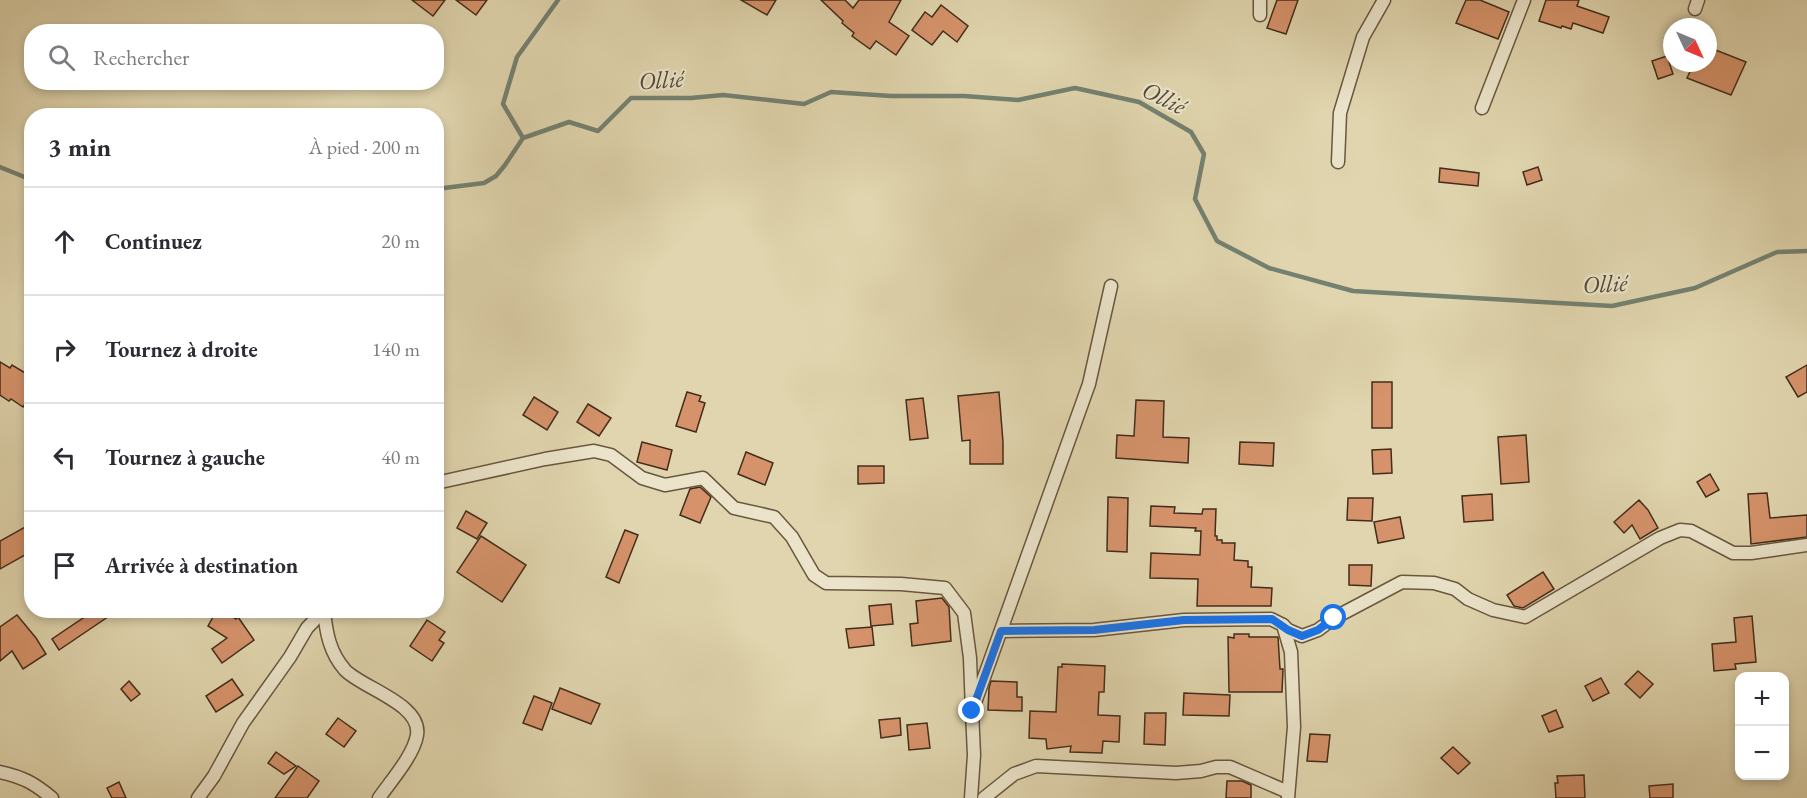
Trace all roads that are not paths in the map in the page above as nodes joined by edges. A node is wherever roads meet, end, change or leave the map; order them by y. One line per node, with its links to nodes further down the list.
1 (1260, 0): 4 (street)
2 (1384, 0): 6 (street)
3 (1524, 0): 5 (street)
4 (1260, 15)
5 (1482, 108)
6 (1338, 162)
7 (1111, 286): 13 (street)
8 (444, 481): 14 (street)
9 (1807, 545): 12 (street)
10 (316, 618): 18 (street)
11 (325, 618): 19 (street)
12 (1283, 626): 13 (street); 16 (street)
13 (1001, 631): 14 (street)
14 (972, 711): 20 (street)
15 (0, 772): 17 (street)
16 (1288, 795): 21 (street)
17 (52, 798)
18 (198, 798)
19 (379, 798)
20 (971, 798)
21 (984, 798)

